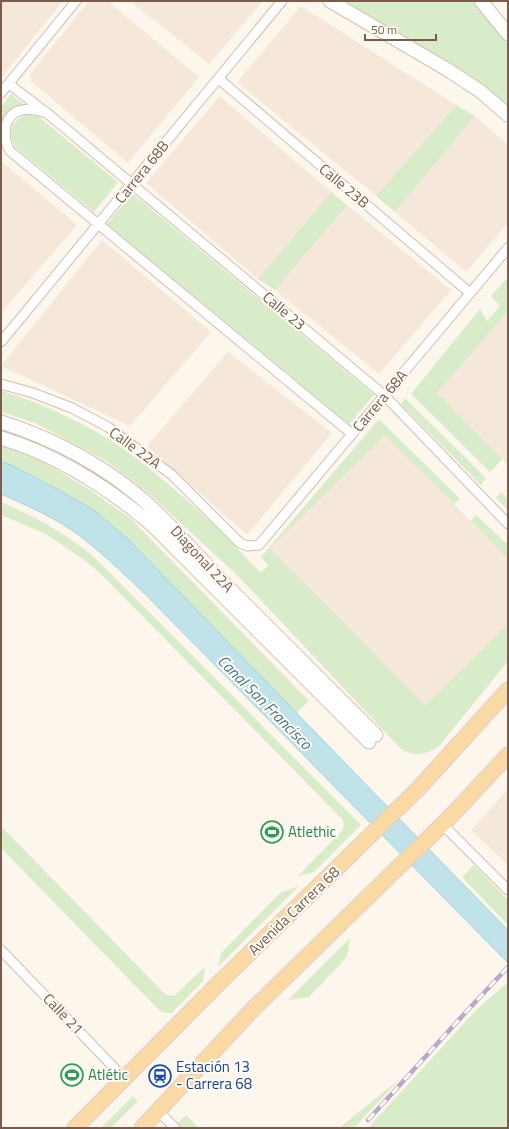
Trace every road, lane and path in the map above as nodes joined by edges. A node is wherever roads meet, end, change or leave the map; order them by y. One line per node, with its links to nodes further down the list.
1 (76, 1): 7 (street)
2 (282, 1): 6 (street, Carrera 68B)
3 (330, 1): 10 (street)
4 (481, 1): 5 (street)
5 (508, 34)
6 (219, 79): 11 (street, Carrera 68B); 14 (street, Calle 23B)
7 (9, 84): 8 (street); 9 (street, Calle 23)
8 (1, 93)
9 (47, 113): 11 (street, Calle 23); 12 (street, Calle 23)
10 (508, 115)
11 (132, 184): 12 (street, Carrera 68B); 17 (street, Calle 23)
12 (99, 224): 15 (street, Carrera 68B); 19 (street, Calle 23)
13 (508, 248): 14 (street, Carrera 68A)
14 (470, 293): 17 (street, Carrera 68A)
15 (1, 342)
16 (1, 384): 22 (street, Calle 22A)
17 (385, 396): 19 (street, Carrera 68A); 21 (street, Calle 23)
18 (1, 422): 20 (street, Diagonal 22A)
19 (352, 434): 22 (street, Carrera 68A)
20 (1, 438)
21 (508, 524)
22 (247, 546)
23 (508, 690): 28 (main road, Avenida Carrera 68)
24 (508, 755): 25 (main road)
25 (442, 824): 26 (street); 29 (main road)
26 (508, 890)
27 (1, 950): 28 (street, Calle 21)
28 (124, 1078): 30 (main road, Avenida Carrera 68)
29 (158, 1111): 31 (main road); 32 (street)
30 (76, 1128)
31 (142, 1128)
32 (175, 1128)

